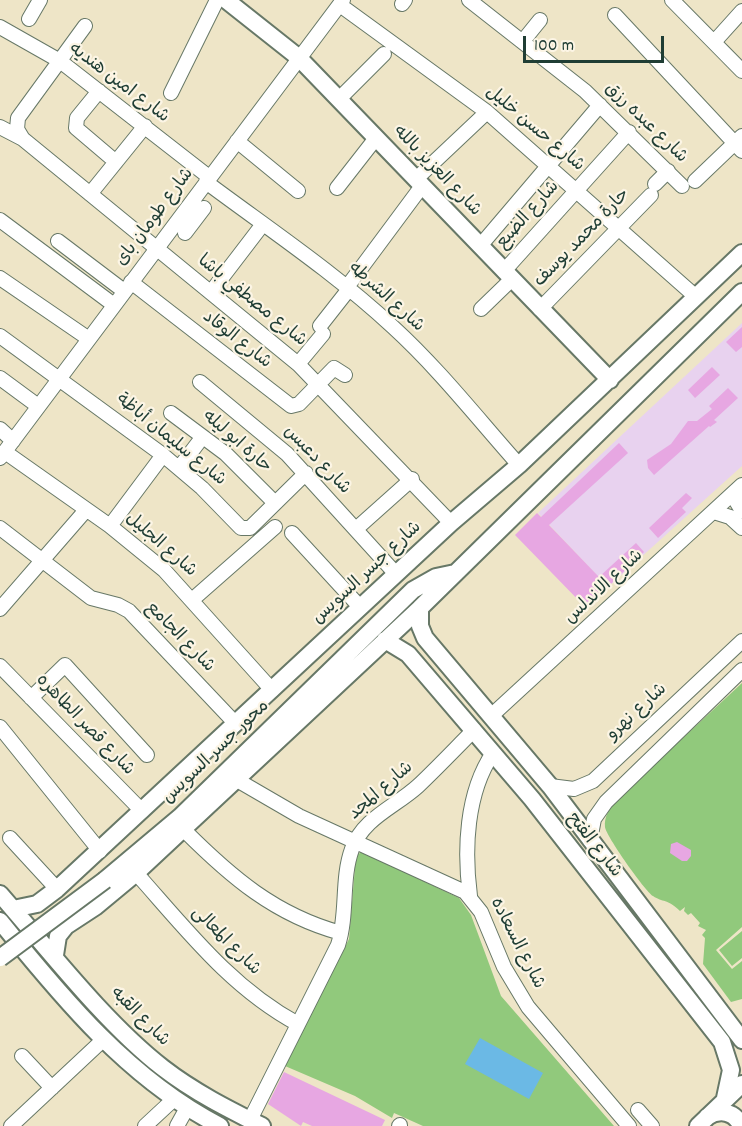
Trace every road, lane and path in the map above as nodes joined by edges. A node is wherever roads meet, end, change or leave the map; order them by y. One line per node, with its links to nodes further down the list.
1 (40, 0): 9 (street)
2 (217, 0): 20 (street)
3 (226, 0): 16 (main road, شارع العزيز بالله)
4 (469, 0): 13 (street, شارع عبده رزق)
5 (672, 0): 14 (street)
6 (342, 2): 16 (street, شارع طومان باى); 23 (street, شارع حسن خليل)
7 (742, 11): 14 (street)
8 (615, 15): 30 (street)
9 (29, 19)
10 (540, 20): 13 (street)
11 (85, 26): 17 (street)
12 (0, 27): 17 (street, شارع امين هنديه)
13 (523, 40): 22 (street, شارع عبده رزق)
14 (715, 41): 18 (street)
15 (384, 54): 21 (street)
16 (298, 57): 21 (main road, شارع العزيز بالله); 29 (street, شارع طومان باى)
17 (60, 61): 19 (street, شارع امين هنديه); 28 (street)
18 (742, 71)
19 (99, 91): 24 (street, شارع امين هنديه); 31 (street)
20 (171, 93)
21 (339, 99): 27 (main road, شارع العزيز بالله)
22 (600, 105): 26 (street, شارع عبده رزق); 32 (street)
23 (487, 112): 32 (street, شارع حسن خليل); 35 (street)
24 (145, 126): 31 (street); 34 (street, شارع امين هنديه)
25 (0, 127): 28 (street, شارع مصطفي باشا)
26 (629, 132): 33 (street, شارع عبده رزق); 37 (street, شارع الضبع)
27 (376, 138): 35 (main road, شارع العزيز بالله); 36 (street)
28 (22, 140): 39 (street, شارع مصطفي باشا)
29 (237, 141): 34 (street, شارع طومان باى); 38 (street)
30 (740, 144): 33 (street, شارع عبده رزق)
31 (116, 162): 39 (street)
32 (549, 165): 37 (street, شارع حسن خليل); 46 (street)
33 (668, 171): 43 (street, حارة محمد يوسف)
34 (207, 179): 40 (street, شارع طومان باى); 42 (street, شارع الشرطه)
35 (419, 182): 46 (main road, شارع العزيز بالله); 52 (street)
36 (337, 188)
37 (577, 190): 43 (street, شارع حسن خليل); 49 (street, شارع الضبع)
38 (298, 191)
39 (90, 194): 47 (street, شارع مصطفي باشا)
40 (185, 210): 44 (street); 47 (street, شارع طومان باى)
41 (0, 219): 56 (street)
42 (262, 224): 52 (street, شارع الشرطه); 53 (street)
43 (620, 228): 55 (street, شارع حسن خليل); 58 (street, حارة محمد يوسف)
44 (185, 233)
45 (58, 240): 51 (street, شارع الوقاد)
46 (480, 246): 49 (main road, شارع العزيز بالله)
47 (156, 248): 51 (street, شارع طومان باى); 53 (street, شارع مصطفي باشا)
48 (742, 253): 55 (main road, شارع جسر السويس)
49 (508, 275): 57 (street, شارع الضبع); 58 (main road, شارع العزيز بالله)
50 (0, 278): 60 (street)
51 (128, 286): 56 (street, شارع طومان باى); 67 (street, شارع الوقاد)
52 (348, 288): 61 (street); 75 (street, شارع الشرطه)
53 (211, 292): 61 (street, شارع مصطفي باشا)
54 (742, 292): 93 (main road)
55 (695, 296): 65 (main road, شارع جسر السويس)
56 (114, 305): 60 (street, شارع طومان باى)
57 (481, 309)
58 (540, 309): 65 (main road, شارع العزيز بالله)
59 (0, 336): 63 (street, شارع سليمان أباظة)
60 (89, 339): 63 (street, شارع طومان باى)
61 (298, 364): 67 (street, شارع مصطفي باشا)
62 (345, 375): 67 (street, شارع الوقاد)
63 (60, 377): 68 (street, شارع طومان باى); 74 (street, شارع سليمان أباظة)
64 (0, 378): 68 (street)
65 (610, 380): 75 (main road, شارع جسر السويس)
66 (200, 382): 77 (street, شارع دعبس)
67 (318, 385): 78 (street, شارع مصطفي باشا)
68 (38, 406): 71 (street, شارع طومان باى)
69 (171, 413): 80 (street, حارة ابو ليله)
70 (0, 429): 71 (street)
71 (13, 441): 73 (street, شارع طومان باى)
72 (198, 443): 76 (street)
73 (2, 455): 81 (street, شارع الجليل)
74 (163, 455): 76 (street, شارع سليمان أباظة); 85 (street)
75 (519, 465): 84 (main road, شارع جسر السويس)
76 (179, 468): 80 (street, شارع سليمان أباظة)
77 (306, 473): 80 (street, شارع سليمان أباظة); 89 (street, شارع دعبس)
78 (412, 479): 84 (street, شارع مصطفي باشا); 89 (street)
79 (739, 488): 82 (street, شارع الاندلس); 83 (street)
80 (275, 503)
81 (86, 510): 85 (street, شارع الجليل); 92 (street)
82 (714, 512): 88 (street); 107 (street, شارع الاندلس)
83 (742, 512)
84 (452, 523): 91 (main road, شارع جسر السويس)
85 (110, 526): 95 (street, شارع الجليل)
86 (275, 527): 95 (street)
87 (0, 528): 92 (street, شارع الجامع)
88 (742, 528)
89 (356, 529): 94 (street, شارع دعبس)
90 (292, 532): 96 (street)
91 (418, 554): 94 (main road, شارع جسر السويس); 123 (main road, محور جسر السويس)
92 (42, 561): 98 (street); 108 (street, شارع الجامع)
93 (455, 573): 97 (main road); 123 (main road, محور جسر السويس)
94 (396, 574): 96 (main road, شارع جسر السويس)
95 (192, 600): 105 (street, شارع الجليل)
96 (360, 607): 105 (main road, شارع جسر السويس)
97 (420, 608): 99 (main road); 100 (main road, شارع الفتح)
98 (0, 609)
99 (385, 640): 102 (main road, شارع الفتح); 113 (main road)
100 (427, 640): 102 (main road); 107 (main road, شارع الفتح)
101 (742, 641): 114 (street, شارع نهرو)
102 (408, 654): 110 (main road, شارع الفتح)
103 (1, 670): 106 (street, شارع قصر الطاهره)
104 (742, 670): 119 (street)
105 (272, 690): 108 (main road, شارع جسر السويس)
106 (31, 698): 112 (street); 116 (street, شارع قصر الطاهره)
107 (491, 716): 114 (main road, شارع الفتح)
108 (236, 724): 116 (main road, شارع جسر السويس)
109 (0, 727): 121 (street)
110 (474, 730): 111 (main road, شارع الفتح); 120 (street, شارع المجد)
111 (493, 753): 115 (main road, شارع الفتح); 126 (street)
112 (147, 755)
113 (237, 780): 117 (main road); 120 (street, شارع السعاده)
114 (550, 786): 115 (main road); 119 (main road, شارع الفتح)
115 (532, 799): 137 (main road, شارع الفتح)
116 (142, 811): 121 (main road, شارع جسر السويس)
117 (184, 830): 122 (main road); 130 (street)
118 (10, 838): 124 (street)
119 (590, 840): 135 (main road, شارع الفتح)
120 (355, 841): 126 (street, شارع السعاده); 130 (street, شارع المجد)
121 (100, 851): 124 (main road, شارع جسر السويس)
122 (135, 873): 128 (main road); 134 (street, شارع المعالى)
123 (102, 877): 132 (main road, محور جسر السويس, bridge)
124 (57, 889): 127 (main road, شارع جسر السويس); 128 (main road)
125 (0, 894): 127 (main road, شارع القبه)
126 (470, 896): 150 (street, شارع السعاده)
127 (13, 909): 133 (main road, شارع القبه)
128 (78, 919): 133 (main road)
129 (1, 926): 131 (main road)
130 (341, 933): 134 (street, شارع المجد)
131 (25, 952): 132 (main road); 136 (main road)
132 (1, 954)
133 (55, 956): 145 (main road, شارع القبه)
134 (298, 1024): 145 (street, شارع المجد)
135 (740, 1038): 137 (main road)
136 (104, 1039): 140 (street); 142 (main road)
137 (725, 1047): 141 (main road, شارع الفتح)
138 (22, 1056): 140 (street)
139 (742, 1083): 141 (main road)
140 (52, 1088): 146 (street)
141 (725, 1098): 144 (main road)
142 (180, 1104): 147 (street); 148 (street); 149 (main road)
143 (638, 1110): 151 (street)
144 (702, 1122): 152 (main road)
145 (256, 1123)
146 (11, 1126)
147 (145, 1126)
148 (177, 1126)
149 (220, 1126)
150 (629, 1126)
151 (652, 1126)
152 (741, 1126)

